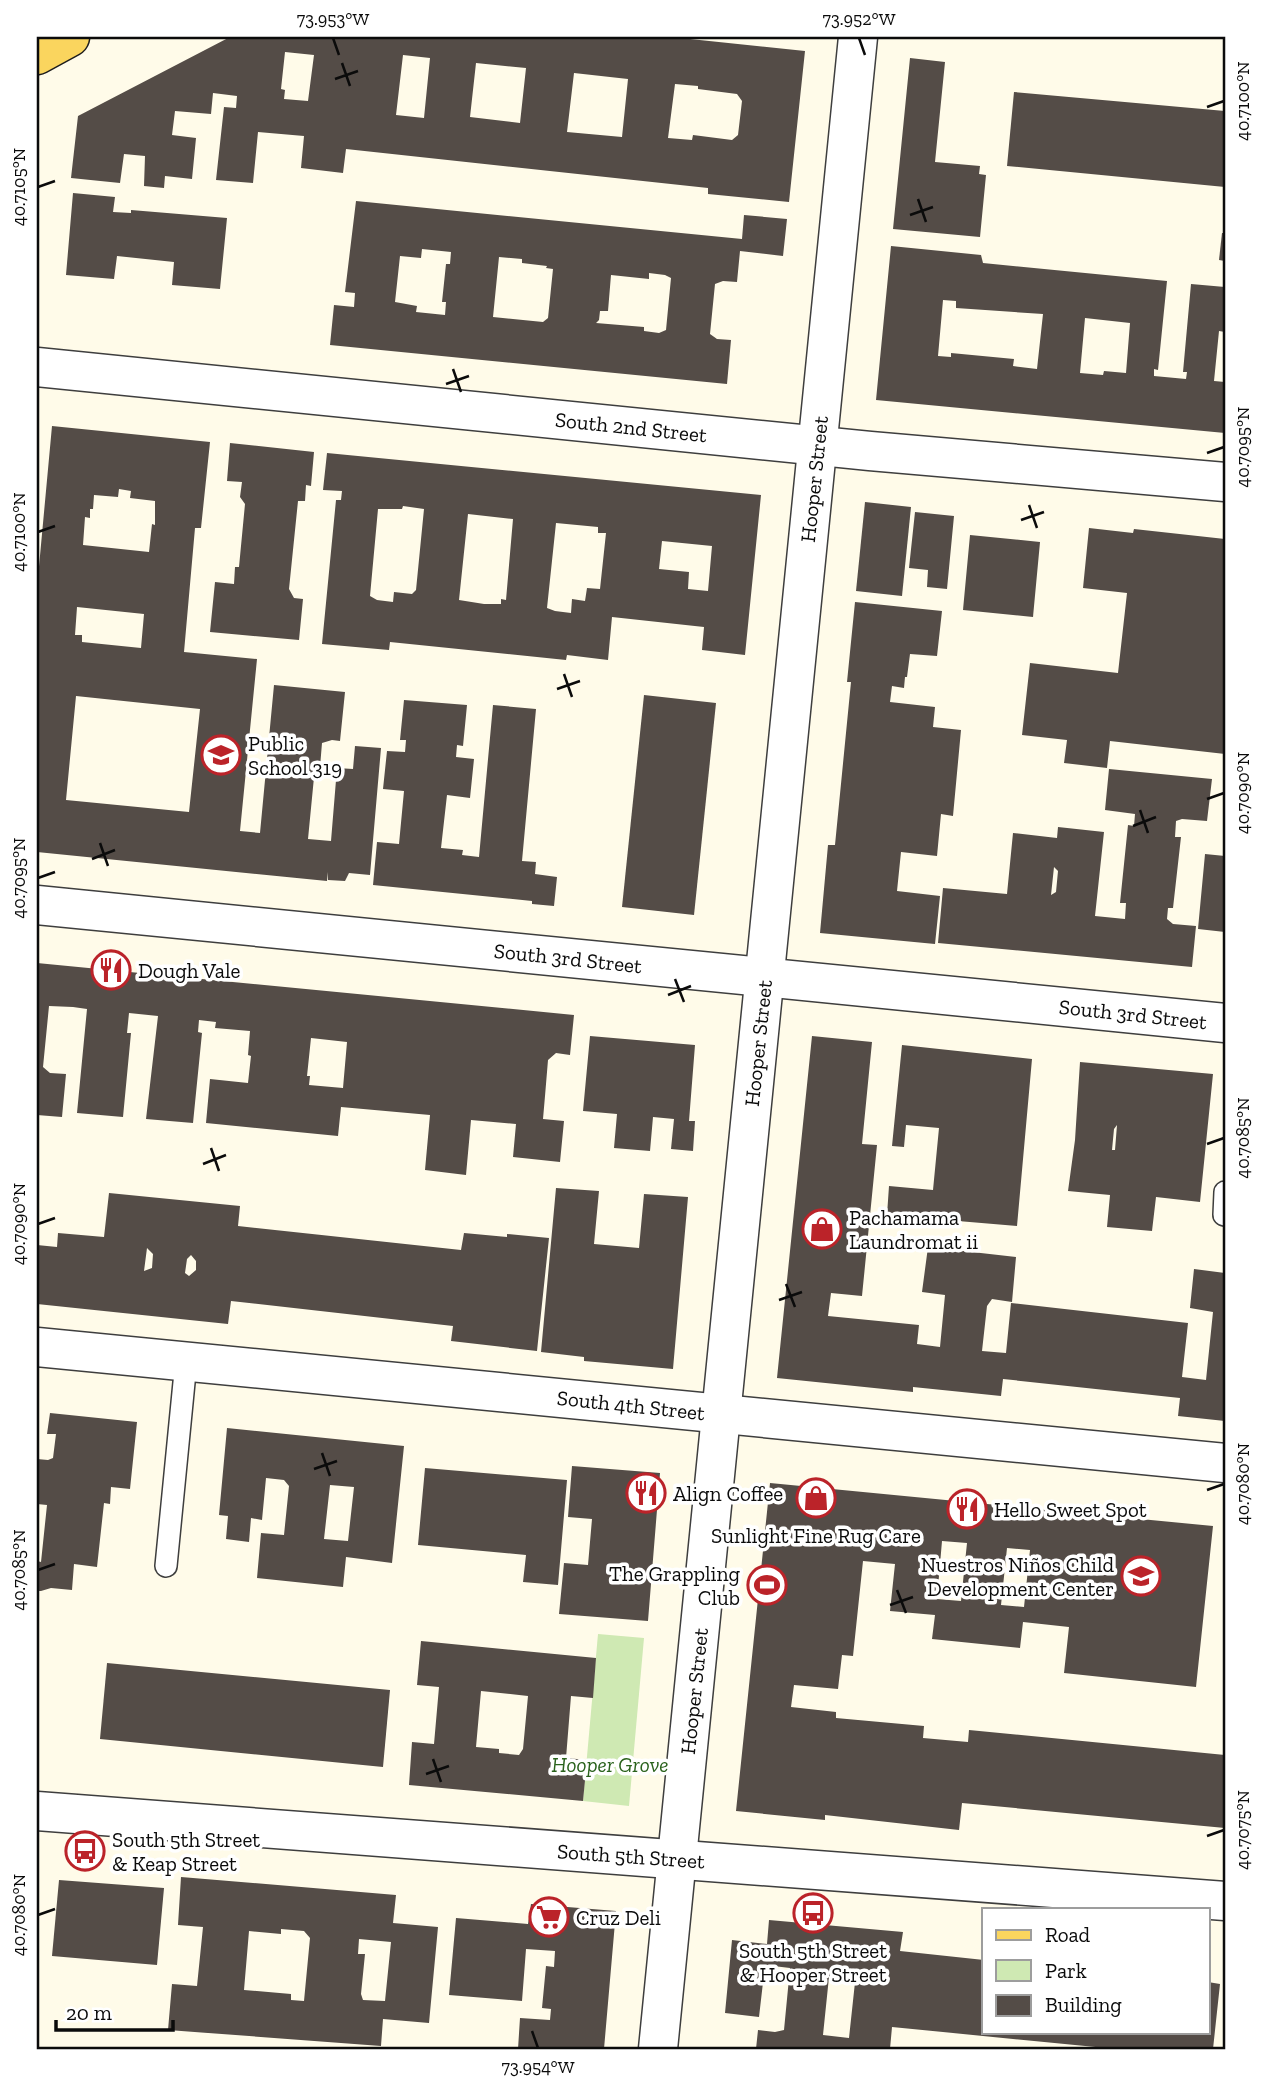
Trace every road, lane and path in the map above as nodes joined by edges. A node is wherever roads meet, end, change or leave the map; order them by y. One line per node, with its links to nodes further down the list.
1 (70, 37): 3 (main road)
2 (858, 37): 5 (street, Hooper Street)
3 (37, 55)
4 (37, 367): 5 (street, South 2nd Street)
5 (818, 445): 6 (street, South 2nd Street); 8 (street, Hooper Street)
6 (1225, 482)
7 (37, 905): 8 (street, South 3rd Street)
8 (764, 978): 9 (street, South 3rd Street); 14 (street, Hooper Street)
9 (1225, 1023)
10 (1225, 1192): 11 (lane)
11 (1224, 1215)
12 (37, 1347): 13 (street, South 4th Street)
13 (186, 1362): 14 (street, South 4th Street); 16 (lane)
14 (721, 1414): 15 (street, South 4th Street); 18 (street, Hooper Street)
15 (1225, 1463)
16 (166, 1566)
17 (37, 1811): 18 (street, South 5th Street)
18 (677, 1859): 19 (street, South 5th Street); 20 (street, Hooper Street)
19 (1225, 1901)
20 (658, 2049)

